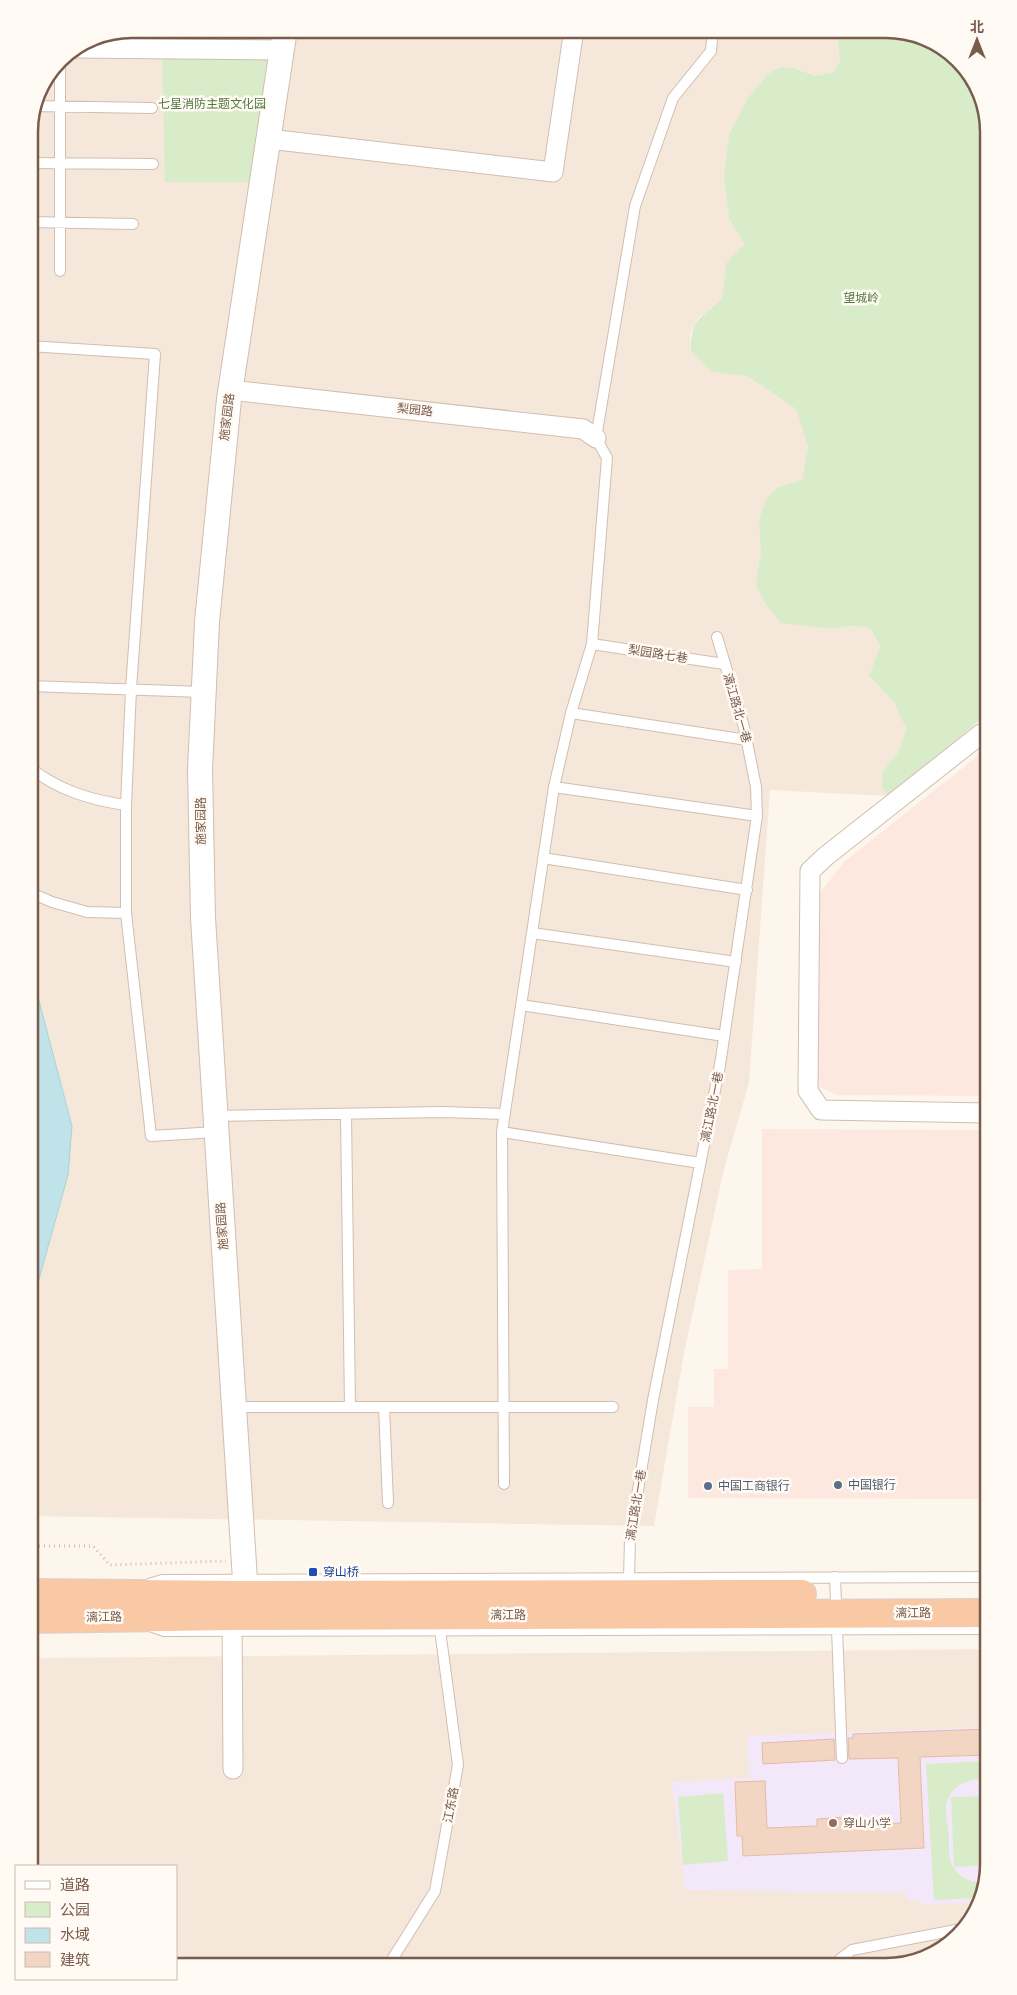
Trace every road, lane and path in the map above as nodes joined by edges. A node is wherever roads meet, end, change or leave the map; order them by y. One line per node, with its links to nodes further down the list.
1 (573, 38): 9 (street)
2 (712, 38): 19 (lane)
3 (284, 39): 4 (street); 9 (street, 施家园路)
4 (91, 47)
5 (60, 71): 7 (lane)
6 (41, 106): 7 (lane)
7 (60, 107): 8 (lane); 11 (lane)
8 (152, 108)
9 (269, 139): 18 (street, 施家园路)
10 (38, 163): 11 (lane)
11 (60, 163): 12 (lane); 14 (lane)
12 (153, 164)
13 (38, 222): 14 (lane)
14 (60, 222): 15 (lane); 16 (lane)
15 (133, 224)
16 (60, 271)
17 (38, 347): 24 (lane)
18 (230, 390): 19 (street, 梨园路); 25 (street, 施家园路)
19 (596, 438): 21 (lane)
20 (717, 637): 22 (lane, 漓江路北一巷)
21 (592, 644): 22 (lane, 梨园路七巷); 26 (lane)
22 (724, 664): 28 (lane, 漓江路北一巷)
23 (38, 686): 24 (lane)
24 (130, 689): 25 (lane); 31 (lane)
25 (203, 692): 44 (street, 施家园路)
26 (571, 713): 28 (lane); 30 (lane)
27 (980, 735): 41 (street)
28 (747, 740): 32 (lane, 漓江路北一巷)
29 (38, 773): 31 (lane)
30 (554, 787): 32 (lane); 33 (lane)
31 (126, 805): 36 (lane)
32 (757, 816): 34 (lane, 漓江路北一巷)
33 (543, 858): 34 (lane); 37 (lane)
34 (747, 890): 38 (lane, 漓江路北一巷)
35 (38, 896): 36 (lane)
36 (126, 913): 44 (lane)
37 (532, 933): 38 (lane); 39 (lane)
38 (736, 962): 40 (lane, 漓江路北一巷)
39 (521, 1004): 40 (lane); 43 (lane)
40 (724, 1036): 46 (lane, 漓江路北一巷)
41 (980, 1113)
42 (346, 1114): 43 (lane); 44 (lane); 48 (lane)
43 (505, 1114): 45 (lane)
44 (216, 1124): 47 (street, 施家园路)
45 (502, 1132): 46 (lane); 50 (lane)
46 (700, 1163): 56 (lane, 漓江路北一巷)
47 (234, 1407): 48 (lane); 59 (street, 施家园路)
48 (350, 1407): 49 (lane)
49 (384, 1407): 50 (lane); 53 (lane)
50 (503, 1407): 51 (lane); 52 (lane)
51 (613, 1407)
52 (504, 1484)
53 (388, 1503)
54 (38, 1546): 59 (path)
55 (980, 1578): 60 (lane)
56 (630, 1579): 59 (lane); 60 (lane)
57 (38, 1594): 61 (highway, 漓江路)
58 (980, 1595): 60 (highway, 漓江路)
59 (238, 1596): 60 (highway, 漓江路); 61 (highway, 漓江路); 61 (lane); 65 (lane); 67 (street)
60 (836, 1604): 62 (highway, 漓江路); 64 (lane); 65 (lane); 66 (lane)
61 (121, 1605): 63 (highway, 漓江路)
62 (980, 1613)
63 (38, 1618)
64 (980, 1628)
65 (440, 1630): 69 (lane, 江东路)
66 (842, 1758)
67 (233, 1769)
68 (950, 1931): 70 (lane)
69 (393, 1957)
70 (841, 1958)

